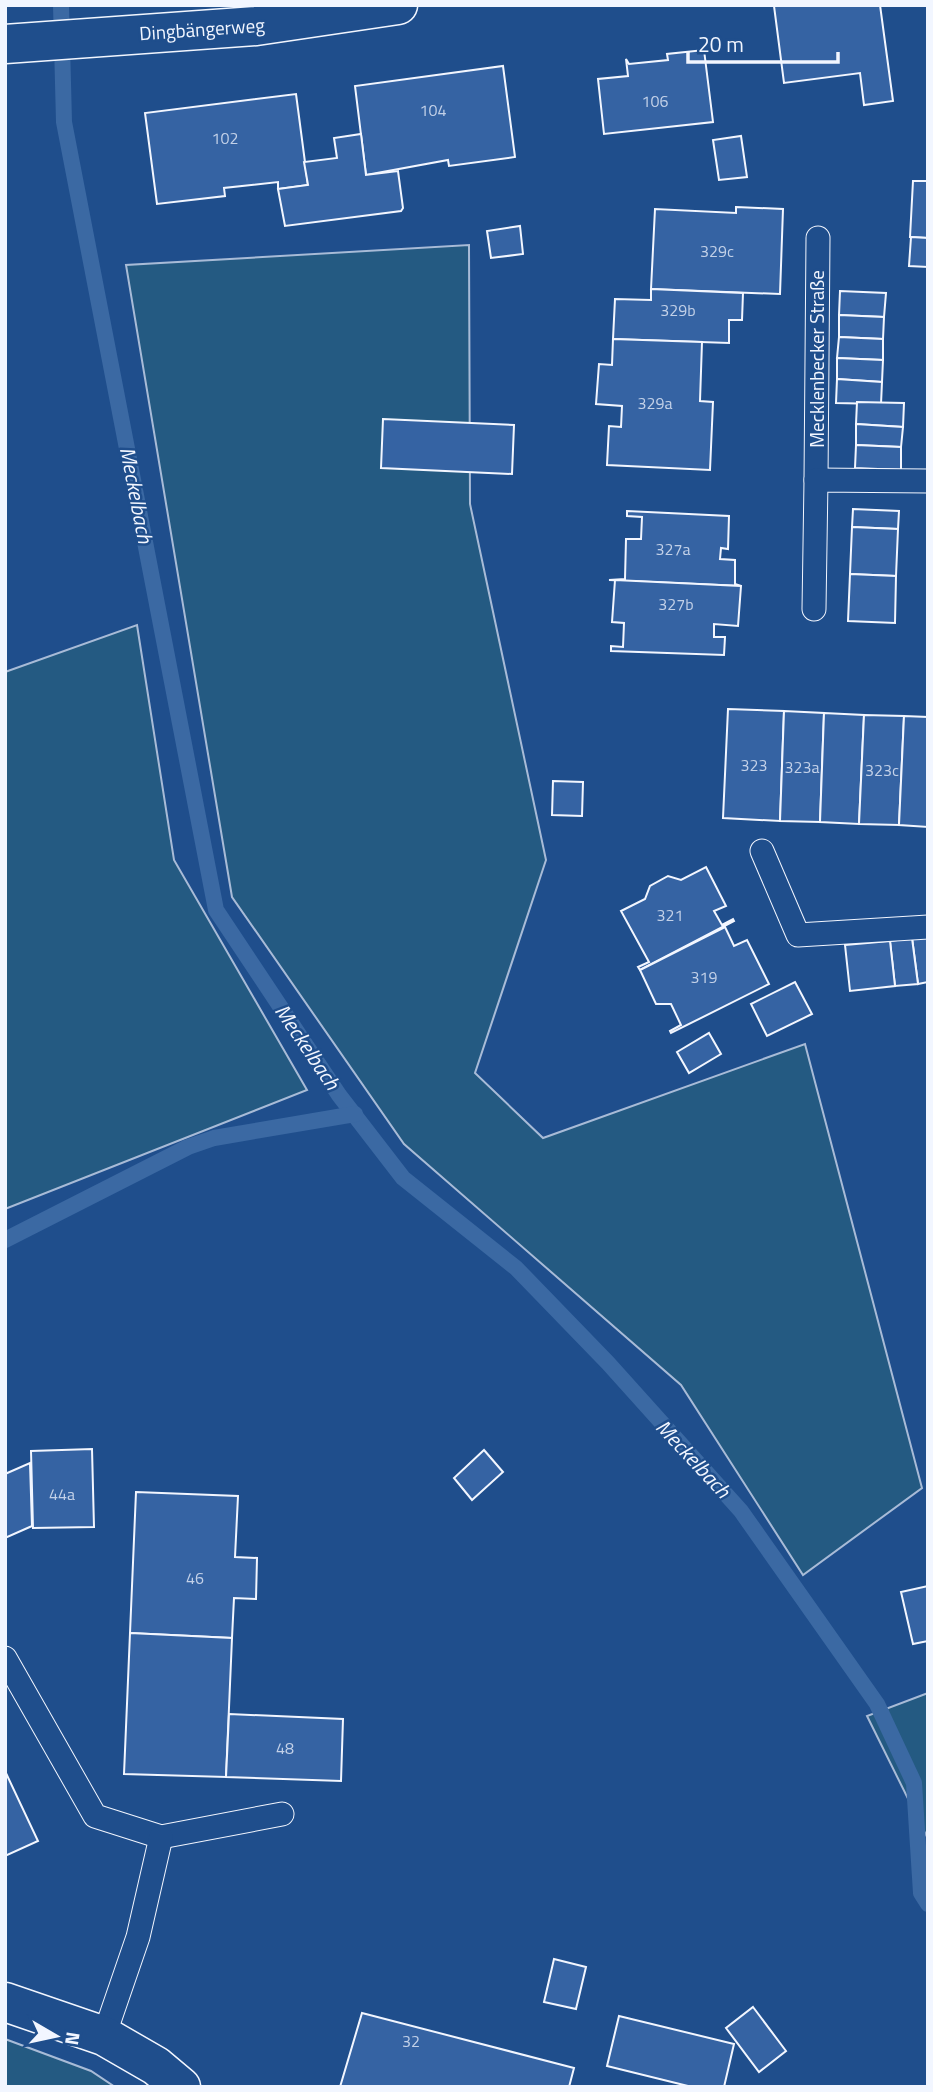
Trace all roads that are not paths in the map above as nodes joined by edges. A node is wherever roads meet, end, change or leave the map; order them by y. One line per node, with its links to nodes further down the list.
1 (398, 5): 2 (street, Dingbängerweg)
2 (13, 43)
3 (818, 238): 4 (lane, Mecklenbecker Straße)
4 (816, 480): 5 (lane); 6 (lane, Mecklenbecker Straße)
5 (928, 481)
6 (814, 609)
7 (762, 850): 8 (lane)
8 (928, 927)
9 (5, 1658): 11 (lane)
10 (282, 1814): 11 (lane)
11 (161, 1837): 13 (lane)
12 (5, 2002): 13 (street)
13 (104, 2036): 14 (street)
14 (181, 2087)

